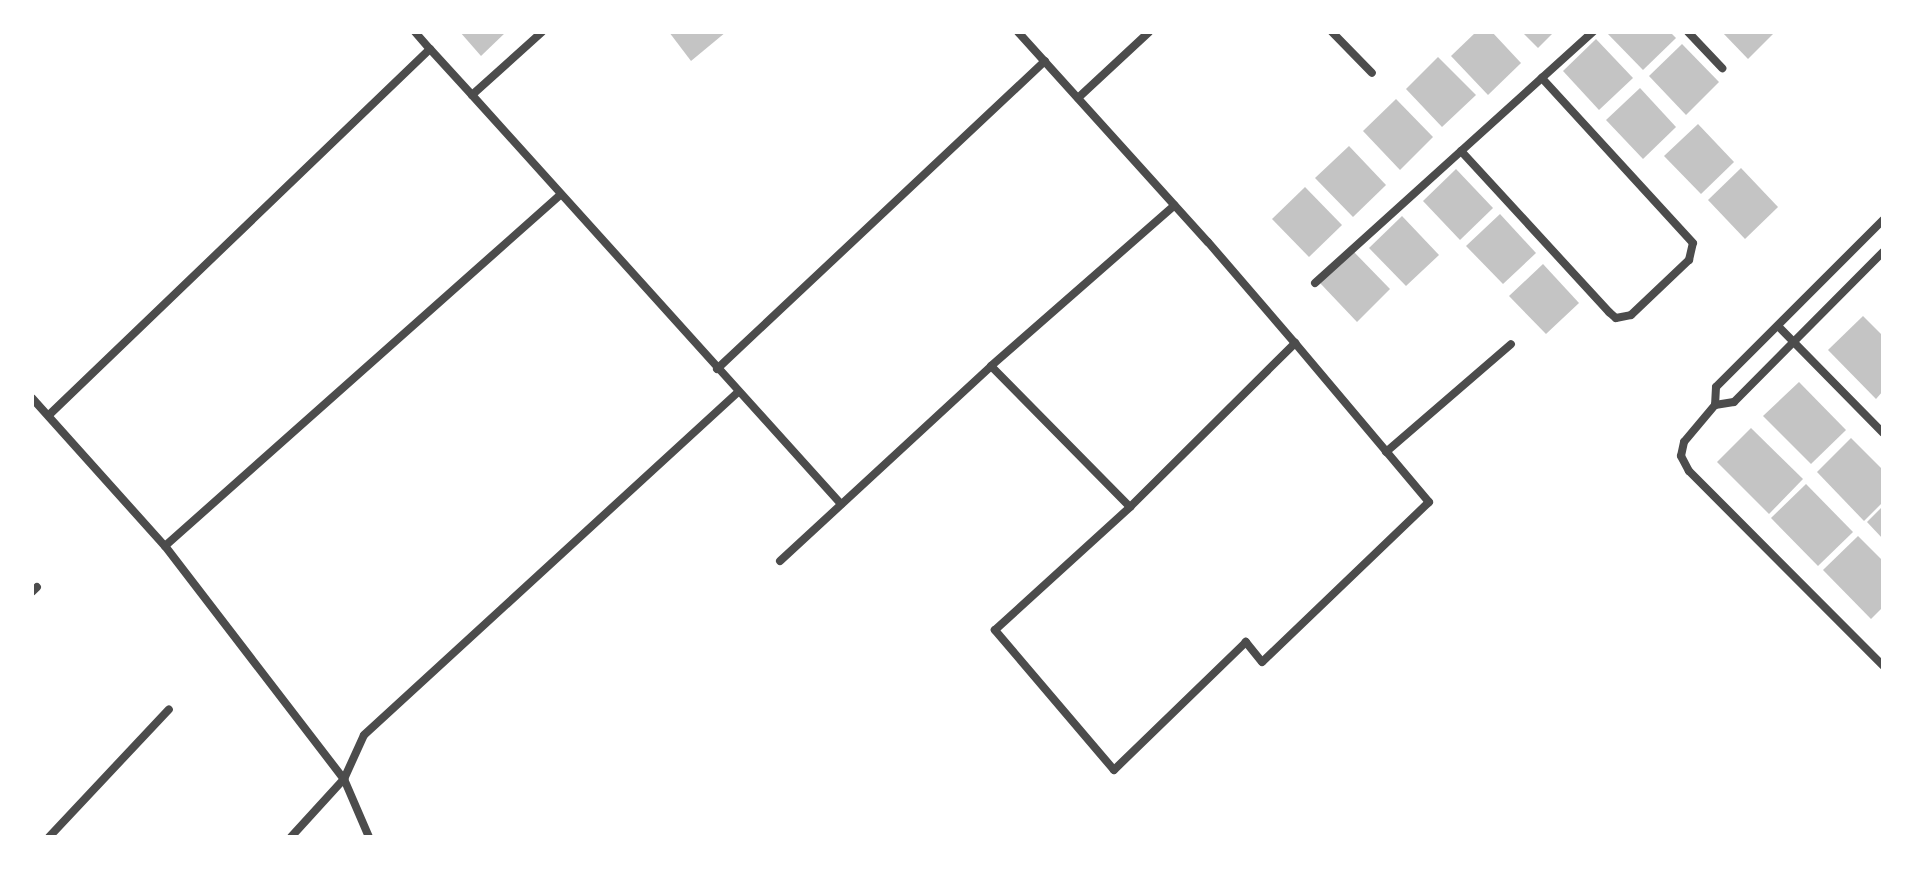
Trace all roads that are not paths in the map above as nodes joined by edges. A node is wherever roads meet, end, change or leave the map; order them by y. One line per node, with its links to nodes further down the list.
1 (415, 32): 8 (street)
2 (542, 32): 13 (street)
3 (1018, 32): 9 (street)
4 (1149, 32): 14 (street)
5 (1332, 32): 11 (street)
6 (1593, 32): 12 (street)
7 (1688, 32): 10 (street)
8 (430, 49): 13 (street); 30 (street)
9 (1045, 61): 14 (street); 26 (street)
10 (1722, 68)
11 (1372, 73)
12 (1542, 78): 15 (street); 15 (street)
13 (472, 95): 16 (street)
14 (1078, 98): 17 (street)
15 (1461, 151): 20 (street)
16 (559, 196): 26 (street); 35 (street)
17 (1175, 205): 23 (street); 25 (street)
18 (1883, 220): 21 (street)
19 (1883, 252): 22 (street)
20 (1315, 283)
21 (1778, 326): 22 (street); 29 (street)
22 (1794, 342): 29 (street); 31 (street)
23 (1295, 343): 32 (street); 34 (street)
24 (1511, 344): 32 (street)
25 (991, 366): 33 (street); 34 (street)
26 (717, 369): 27 (street)
27 (738, 392): 33 (street); 39 (street)
28 (32, 398): 30 (street)
29 (1715, 405): 37 (street)
30 (50, 414): 35 (street)
31 (1883, 433)
32 (1386, 452): 34 (street)
33 (841, 504): 36 (street)
34 (1130, 507)
35 (165, 546): 39 (street)
36 (780, 561)
37 (1883, 666)
38 (169, 709): 40 (street)
39 (344, 779): 41 (street); 42 (street)
40 (49, 837)
41 (291, 837)
42 (369, 837)

